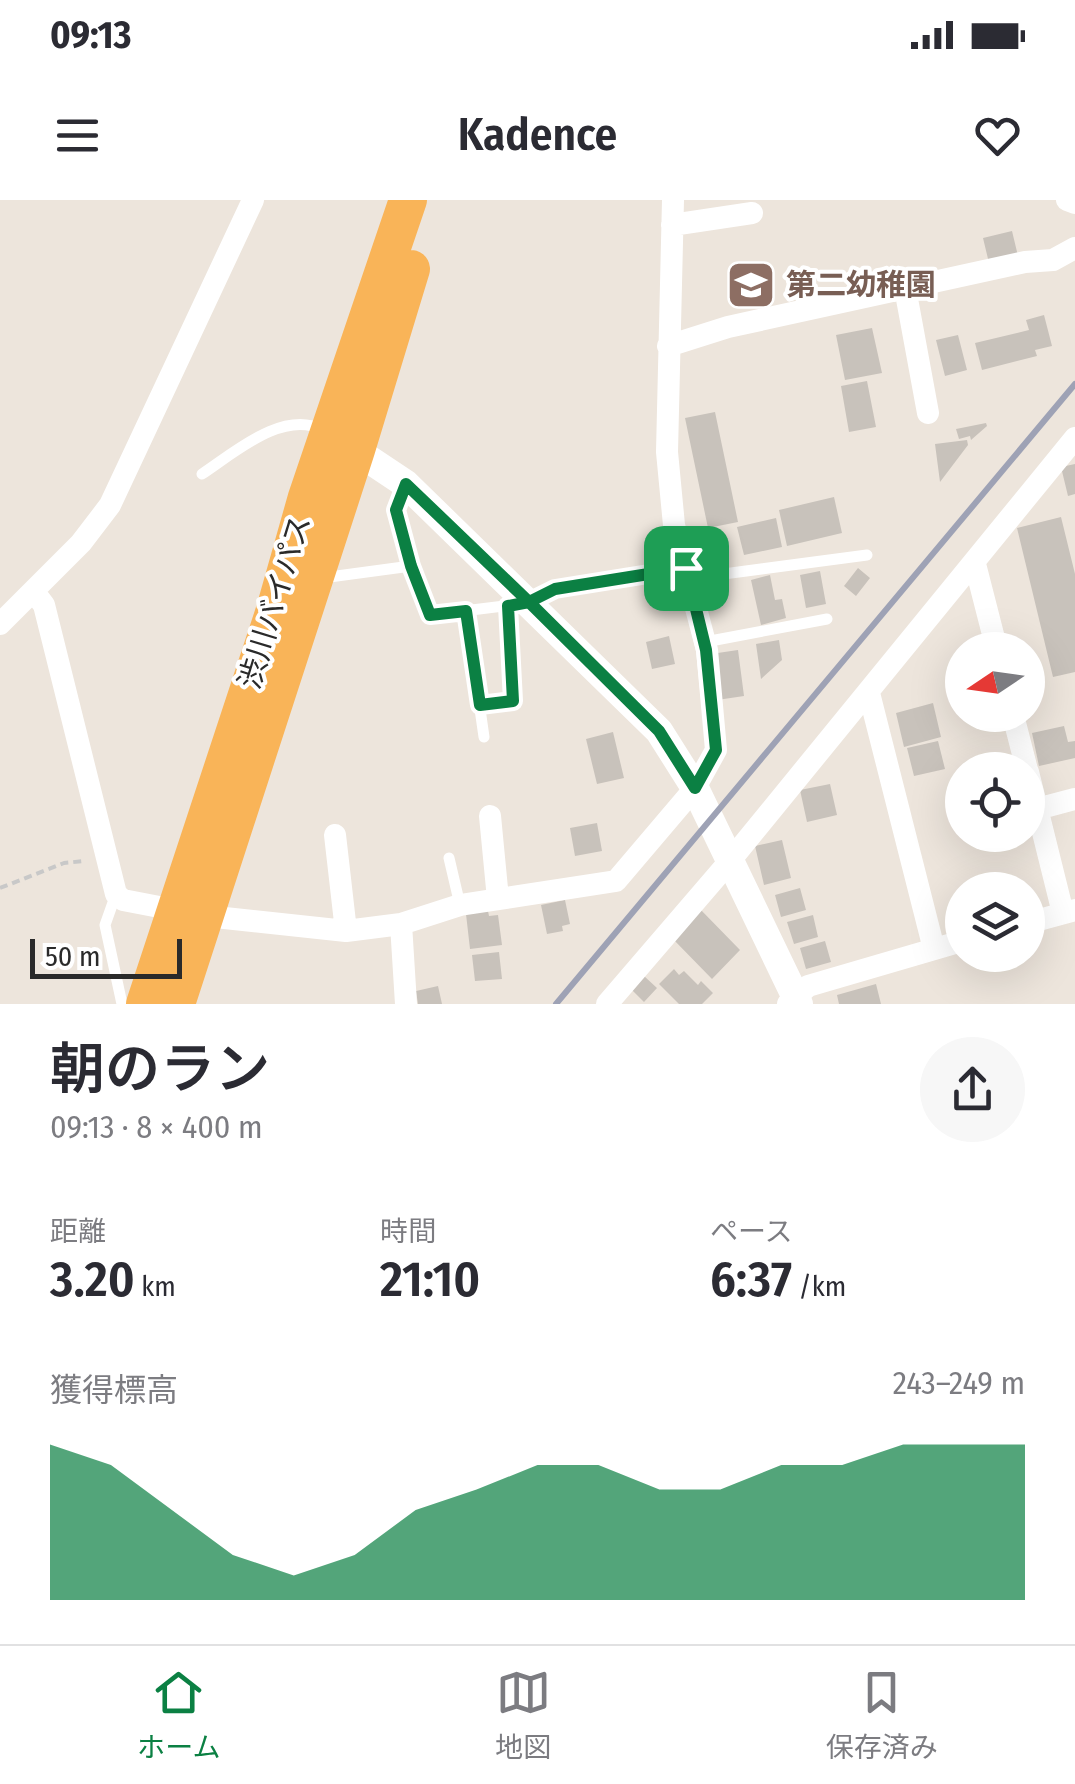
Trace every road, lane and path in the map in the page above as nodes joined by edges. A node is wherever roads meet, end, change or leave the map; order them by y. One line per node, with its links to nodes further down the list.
1 (253, 200): 22 (street)
2 (408, 200): 14 (highway, 渋川バイパス)
3 (432, 200): 14 (highway, 渋川バイパス)
4 (673, 200): 8 (street)
5 (1067, 200): 6 (street)
6 (1075, 203)
7 (752, 213): 8 (street)
8 (672, 225): 11 (street)
9 (1075, 248): 10 (street)
10 (905, 288): 11 (street); 12 (street)
11 (668, 346): 20 (street)
12 (928, 414)
13 (1075, 438): 18 (street)
14 (343, 442): 15 (lane); 16 (street); 21 (highway, 渋川バイパス); 46 (highway, 渋川バイパス)
15 (202, 474)
16 (406, 484): 19 (lane); 23 (street)
17 (867, 555): 20 (lane)
18 (976, 564): 27 (street); 29 (street)
19 (411, 566): 21 (lane); 24 (lane)
20 (686, 568): 23 (lane); 28 (street)
21 (313, 578): 46 (highway, 渋川バイパス)
22 (34, 592): 26 (street); 39 (street)
23 (518, 604): 24 (lane); 30 (lane); 32 (street)
24 (466, 611): 30 (lane)
25 (827, 619): 28 (lane)
26 (0, 624)
27 (993, 632)
28 (705, 642): 32 (street)
29 (869, 693): 40 (street); 50 (street)
30 (480, 705): 31 (lane)
31 (484, 737)
32 (695, 788): 40 (street); 43 (street)
33 (1075, 798): 34 (street)
34 (1045, 807)
35 (490, 816): 43 (street)
36 (336, 835): 48 (street)
37 (1045, 835): 45 (street)
38 (449, 858): 44 (lane)
39 (108, 859): 41 (path); 42 (street)
40 (729, 862): 51 (street); 56 (street)
41 (0, 888)
42 (116, 894): 46 (street); 52 (lane)
43 (498, 899): 44 (street)
44 (460, 905): 47 (street)
45 (1069, 912)
46 (191, 913): 48 (street); 53 (highway, 渋川バイパス); 54 (highway, 渋川バイパス)
47 (401, 924): 48 (street); 55 (street)
48 (346, 931)
49 (945, 946): 50 (street)
50 (934, 949): 51 (street)
51 (795, 1002)
52 (122, 1004)
53 (145, 1004)
54 (176, 1004)
55 (406, 1004)
56 (607, 1004)

